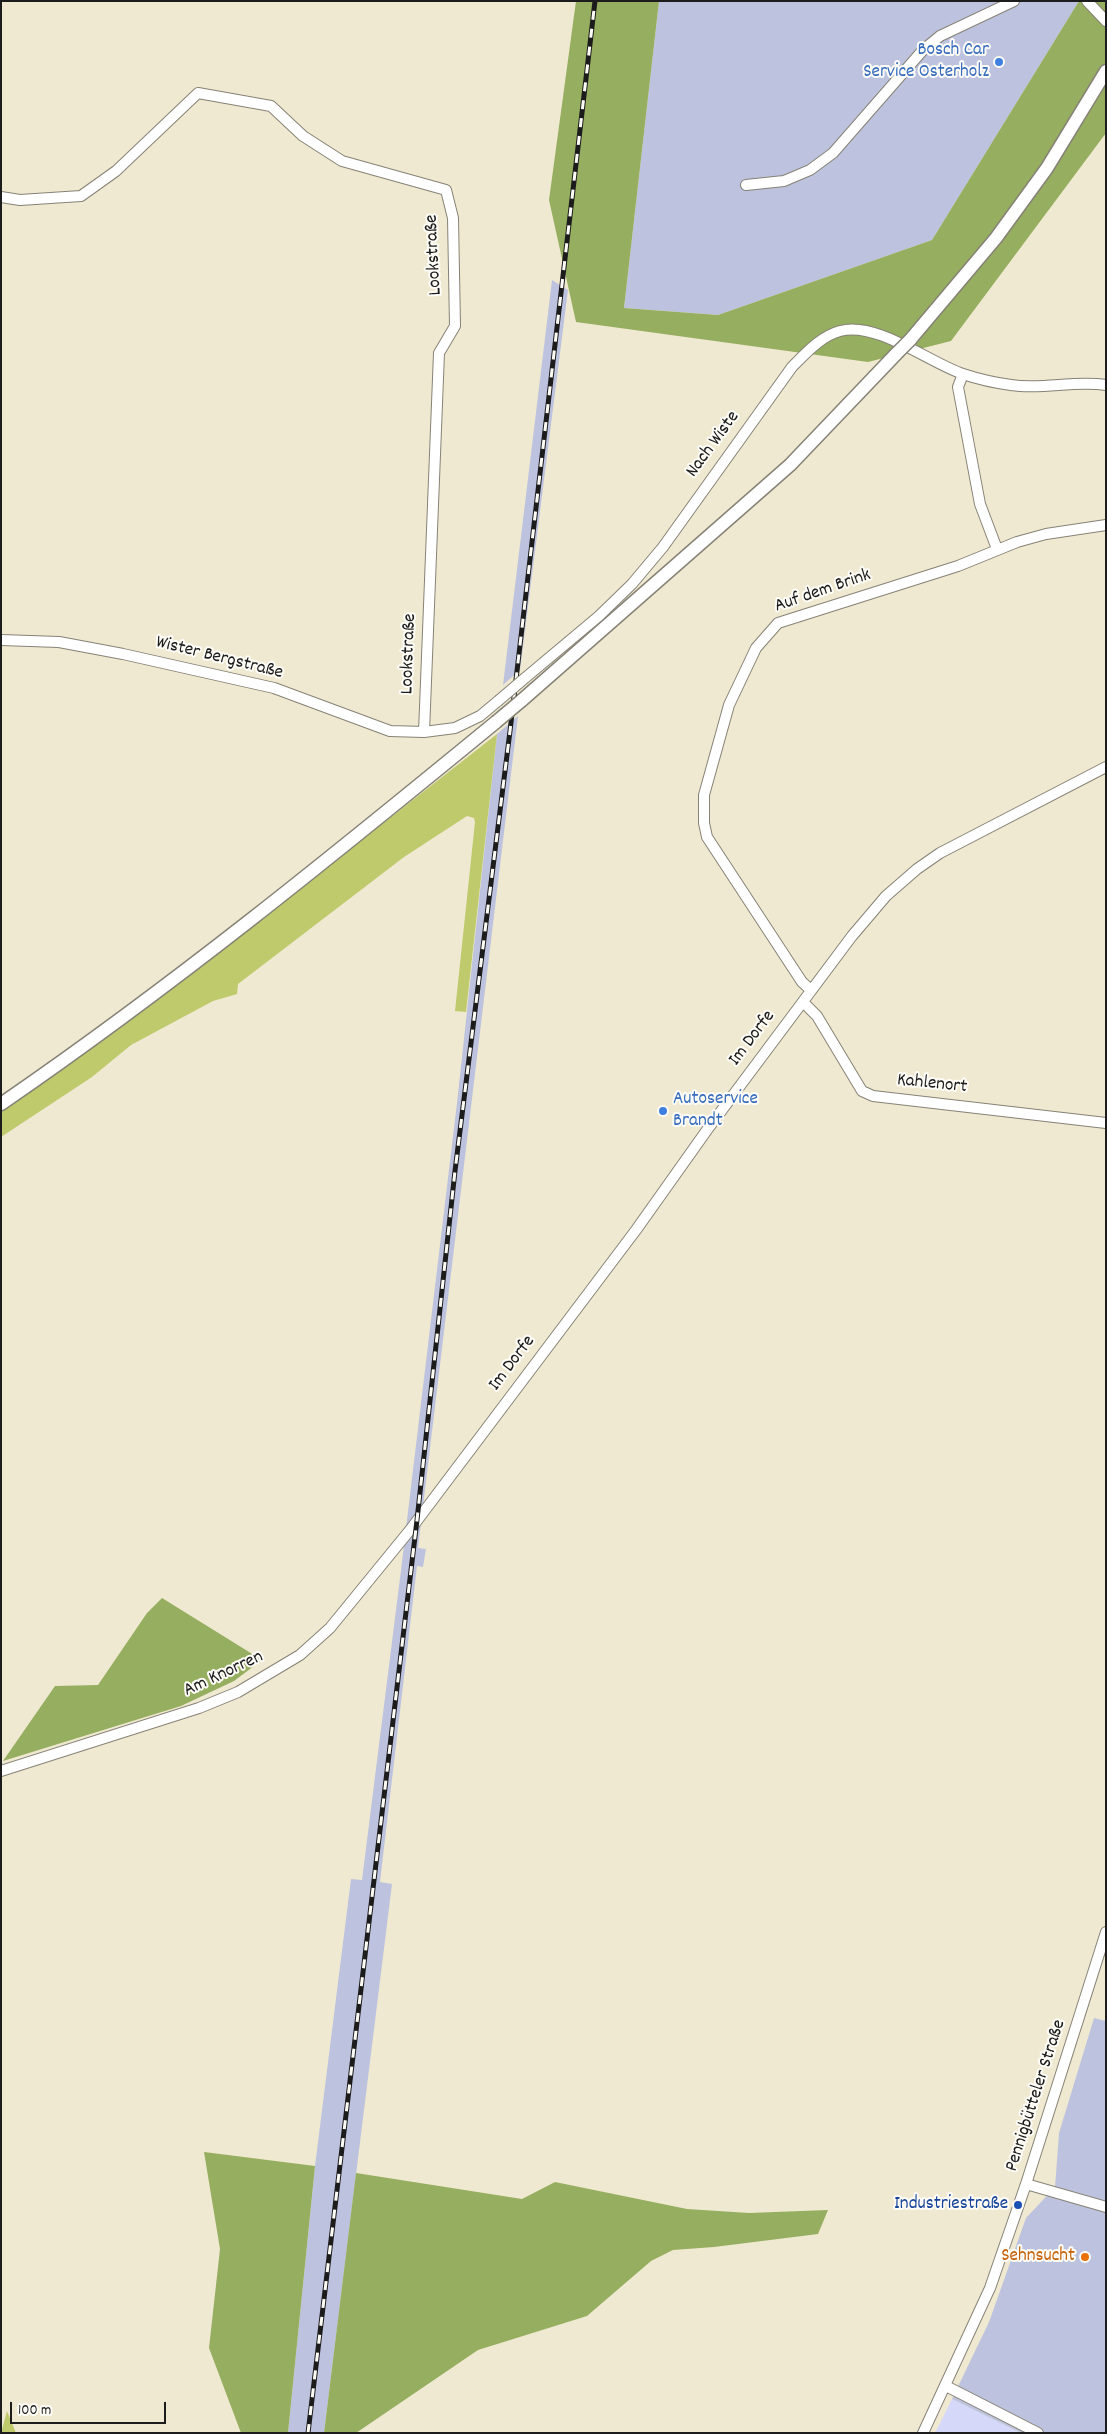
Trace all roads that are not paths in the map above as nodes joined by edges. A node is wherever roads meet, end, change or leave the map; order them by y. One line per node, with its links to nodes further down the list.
1 (1014, 1): 5 (street)
2 (1086, 1): 3 (street)
3 (1106, 21)
4 (1106, 71): 17 (main road, bridge)
5 (746, 185)
6 (1, 197): 13 (street, Lookstraße)
7 (963, 374): 8 (street, Nach Wiste); 10 (street); 12 (street, Nach Wiste, bridge)
8 (1106, 385)
9 (1106, 525): 10 (street, Auf dem Brink)
10 (997, 549): 15 (street, Auf dem Brink)
11 (1, 640): 13 (street, Wister Bergstraße)
12 (498, 701): 13 (street, Wister Bergstraße)
13 (424, 732)
14 (1106, 767): 15 (street, Im Dorfe)
15 (811, 990): 16 (street, Im Dorfe)
16 (803, 1002): 18 (street, Kahlenort); 19 (street, Im Dorfe)
17 (1, 1104)
18 (1106, 1123)
19 (410, 1530): 20 (street, Am Knorren)
20 (1, 1772)
21 (1106, 1932): 22 (street, Pennigbütteler Straße)
22 (1026, 2184): 23 (street); 24 (street, Pennigbütteler Straße)
23 (1106, 2207)
24 (946, 2386): 25 (street, Pennigbütteler Straße); 26 (street)
25 (923, 2433)
26 (1038, 2433)

